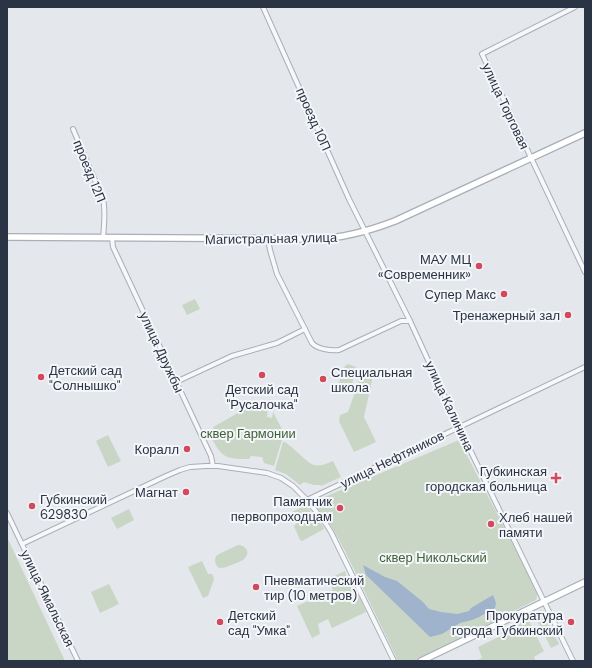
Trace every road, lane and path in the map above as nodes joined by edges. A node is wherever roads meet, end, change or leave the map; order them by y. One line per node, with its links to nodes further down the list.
1 (263, 7): 6 (street, проезд 10П)
2 (575, 7): 5 (street, улица Торговая)
3 (73, 129): 8 (street, проезд 12П)
4 (585, 133): 5 (main road, Магистральная улица)
5 (531, 158): 6 (main road, Магистральная улица); 11 (street, улица Торговая)
6 (365, 232): 10 (main road, Магистральная улица); 12 (street, улица Калинина)
7 (7, 237): 8 (main road, Магистральная улица)
8 (103, 238): 9 (main road, Магистральная улица)
9 (112, 238): 10 (main road, Магистральная улица); 15 (street, улица Дружбы)
10 (268, 239): 13 (street)
11 (585, 272)
12 (410, 321): 13 (street); 16 (street, улица Калинина)
13 (305, 330): 15 (street)
14 (585, 367): 16 (street, улица Нефтяников)
15 (176, 382): 17 (street, улица Дружбы)
16 (459, 427): 18 (street, улица Нефтяников); 22 (street, улица Калинина)
17 (213, 466): 18 (street); 20 (street)
18 (307, 500): 24 (street)
19 (7, 513): 20 (street, улица Ямальская)
20 (22, 544): 23 (street, улица Ямальская)
21 (585, 582): 22 (main road)
22 (544, 602): 25 (main road); 26 (street, улица Калинина)
23 (78, 661)
24 (394, 661)
25 (421, 661)
26 (573, 661)

